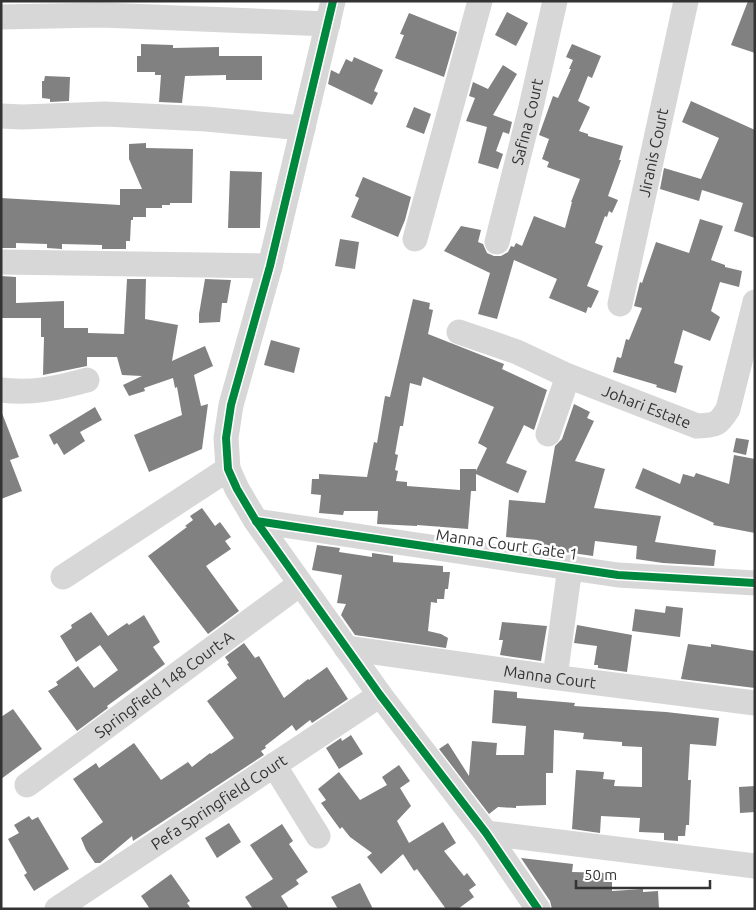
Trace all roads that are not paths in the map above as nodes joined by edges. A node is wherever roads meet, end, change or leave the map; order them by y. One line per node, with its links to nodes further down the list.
1 (480, 1): 8 (street)
2 (555, 1): 9 (street, Safina Court)
3 (686, 1): 13 (street, Jiranis Court)
4 (330, 12): 5 (street); 7 (street)
5 (1, 17)
6 (1, 116): 7 (street)
7 (303, 128): 11 (street)
8 (415, 239)
9 (497, 242)
10 (1, 262): 11 (street)
11 (270, 266): 19 (street)
12 (755, 302): 15 (street, Johari Estate)
13 (620, 304)
14 (459, 332): 15 (street, Johari Estate)
15 (568, 376): 18 (street)
16 (87, 380): 17 (street)
17 (1, 390)
18 (548, 434)
19 (228, 470): 20 (street); 22 (street)
20 (256, 521): 21 (street, Manna Court Gate 1); 24 (street)
21 (570, 567): 23 (street, Manna Court Gate 1); 26 (street)
22 (63, 577)
23 (755, 583)
24 (300, 584): 25 (street); 30 (street, Springfield 148 Court-A)
25 (346, 648): 26 (street, Manna Court); 27 (street)
26 (555, 677): 28 (street, Manna Court)
27 (380, 695): 29 (street, Pefa Springfield Court); 31 (street)
28 (755, 703)
29 (274, 765): 32 (street); 34 (street, Pefa Springfield Court)
30 (27, 785)
31 (486, 833): 33 (street); 35 (street)
32 (318, 836)
33 (755, 866)
34 (57, 909)
35 (538, 909)

